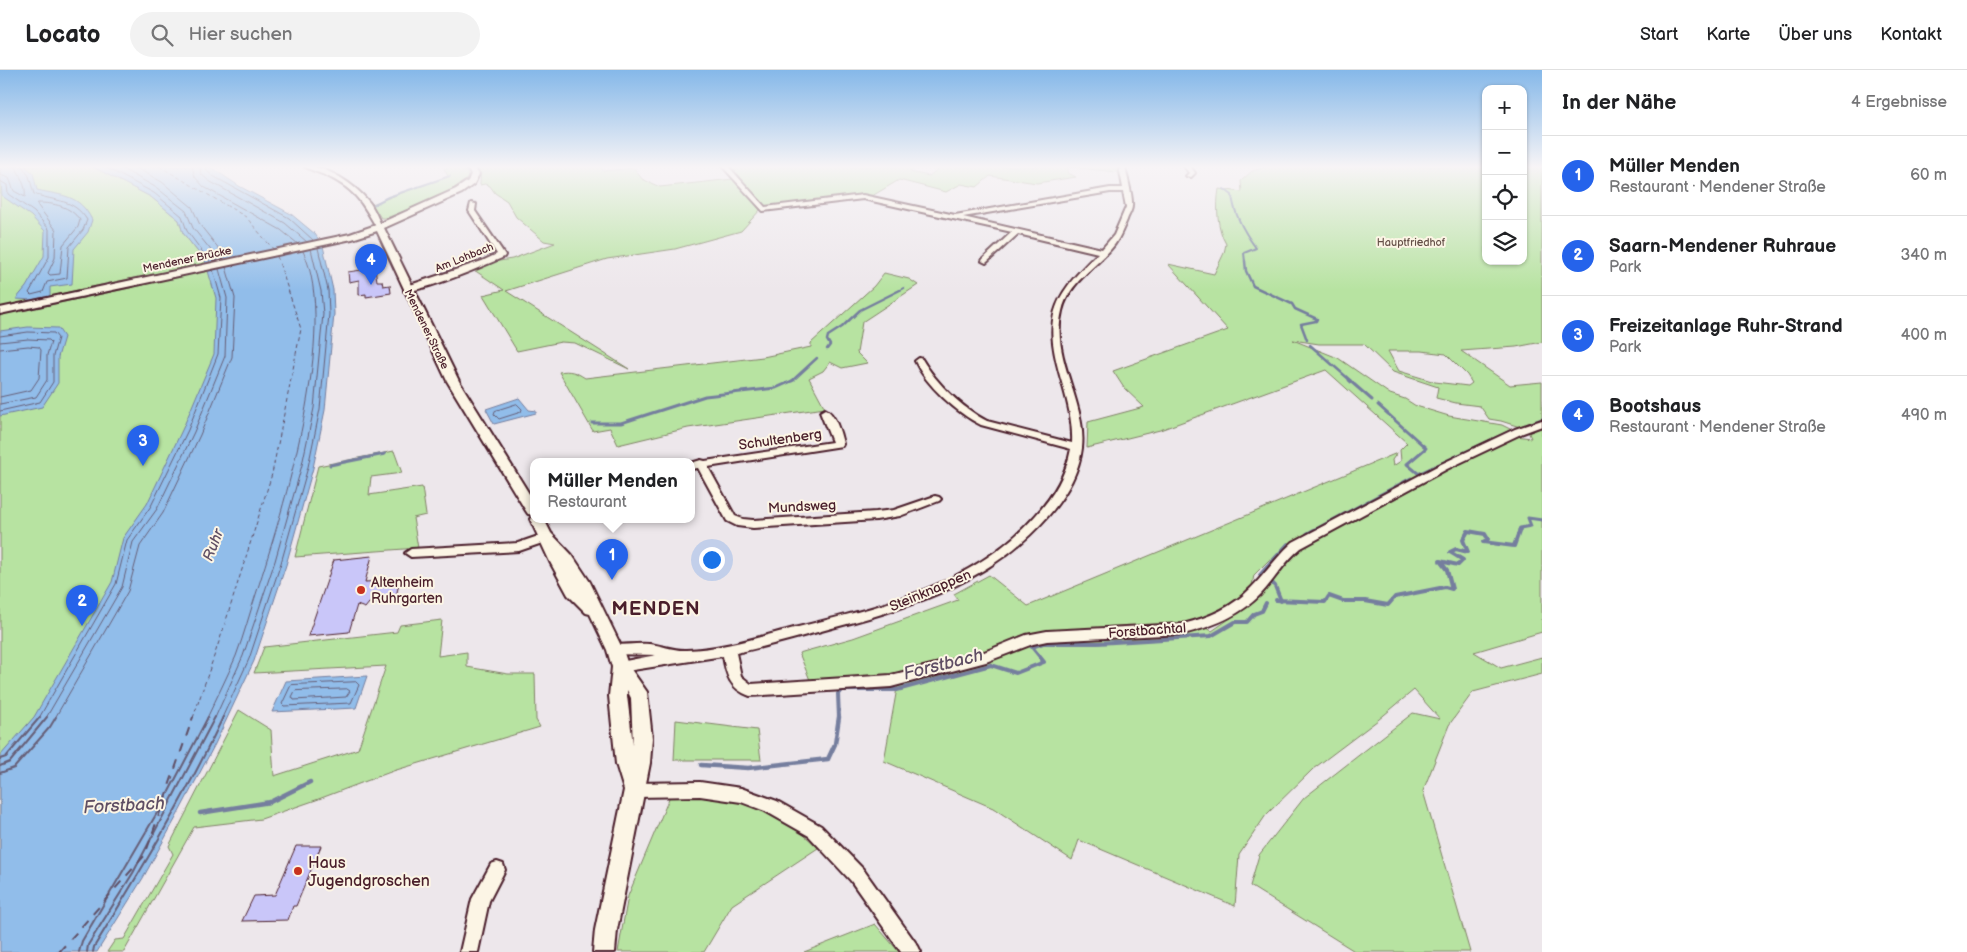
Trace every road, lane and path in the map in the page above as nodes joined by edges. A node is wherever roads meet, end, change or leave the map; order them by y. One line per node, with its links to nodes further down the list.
1 (369, 207): 10 (street, Mendener Straße)
2 (428, 207): 10 (main road)
3 (473, 207): 14 (street, Am Lohbach)
4 (761, 207): 5 (street)
5 (786, 207)
6 (913, 207): 9 (street)
7 (1005, 207): 9 (street)
8 (1129, 207): 12 (street, Steinknappen)
9 (953, 216): 11 (street)
10 (381, 232): 14 (main road, Mendener Straße); 15 (main road, Mendener Brücke)
11 (1016, 232): 12 (street); 13 (street)
12 (1104, 252): 19 (street, Steinknappen)
13 (986, 260)
14 (407, 289): 22 (main road, Mendener Straße)
15 (0, 311)
16 (919, 361): 19 (street)
17 (825, 412): 20 (street, Schultenberg)
18 (1542, 423): 26 (street, Forstbachtal)
19 (1077, 447): 26 (street, Steinknappen)
20 (696, 464): 21 (street, Mundsweg)
21 (935, 499)
22 (530, 507)
23 (539, 523): 24 (main road)
24 (547, 537): 25 (street); 27 (main road)
25 (412, 553)
26 (729, 649): 27 (street, Steinknappen)
27 (617, 658): 28 (main road)
28 (634, 790): 31 (main road); 32 (street)
29 (497, 870): 30 (street)
30 (469, 952)
31 (604, 952)
32 (912, 952)

